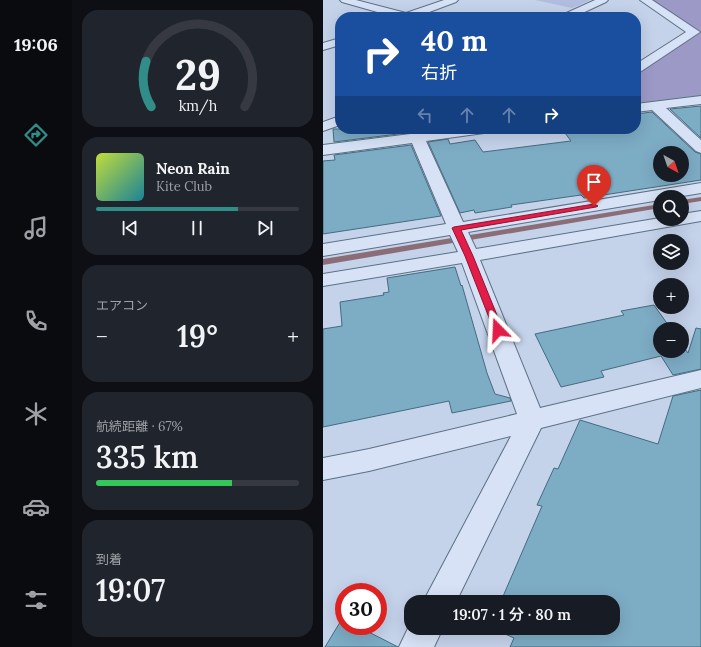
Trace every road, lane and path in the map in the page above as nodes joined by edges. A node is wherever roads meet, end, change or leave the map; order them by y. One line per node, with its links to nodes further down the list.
1 (345, 0): 5 (street)
2 (453, 0): 6 (street)
3 (603, 0): 7 (street)
4 (645, 0): 11 (street)
5 (389, 12)
6 (421, 12)
7 (576, 12)
8 (335, 43): 9 (street)
9 (323, 47)
10 (641, 56): 11 (street)
11 (652, 59): 12 (street)
12 (641, 66)
13 (701, 100): 14 (street)
14 (655, 106): 15 (street); 20 (street)
15 (641, 107)
16 (335, 122): 17 (street)
17 (323, 127)
18 (447, 134): 19 (street)
19 (417, 138): 21 (street); 24 (street)
20 (701, 148)
21 (323, 150)
22 (701, 188): 24 (street)
23 (701, 216): 26 (street)
24 (456, 228): 25 (street); 26 (street)
25 (323, 250)
26 (469, 256): 27 (street); 29 (street)
27 (323, 280)
28 (701, 379): 29 (street)
29 (532, 420): 30 (street); 31 (street)
30 (323, 469)
31 (443, 595)
32 (422, 635): 33 (street)
33 (416, 647)

